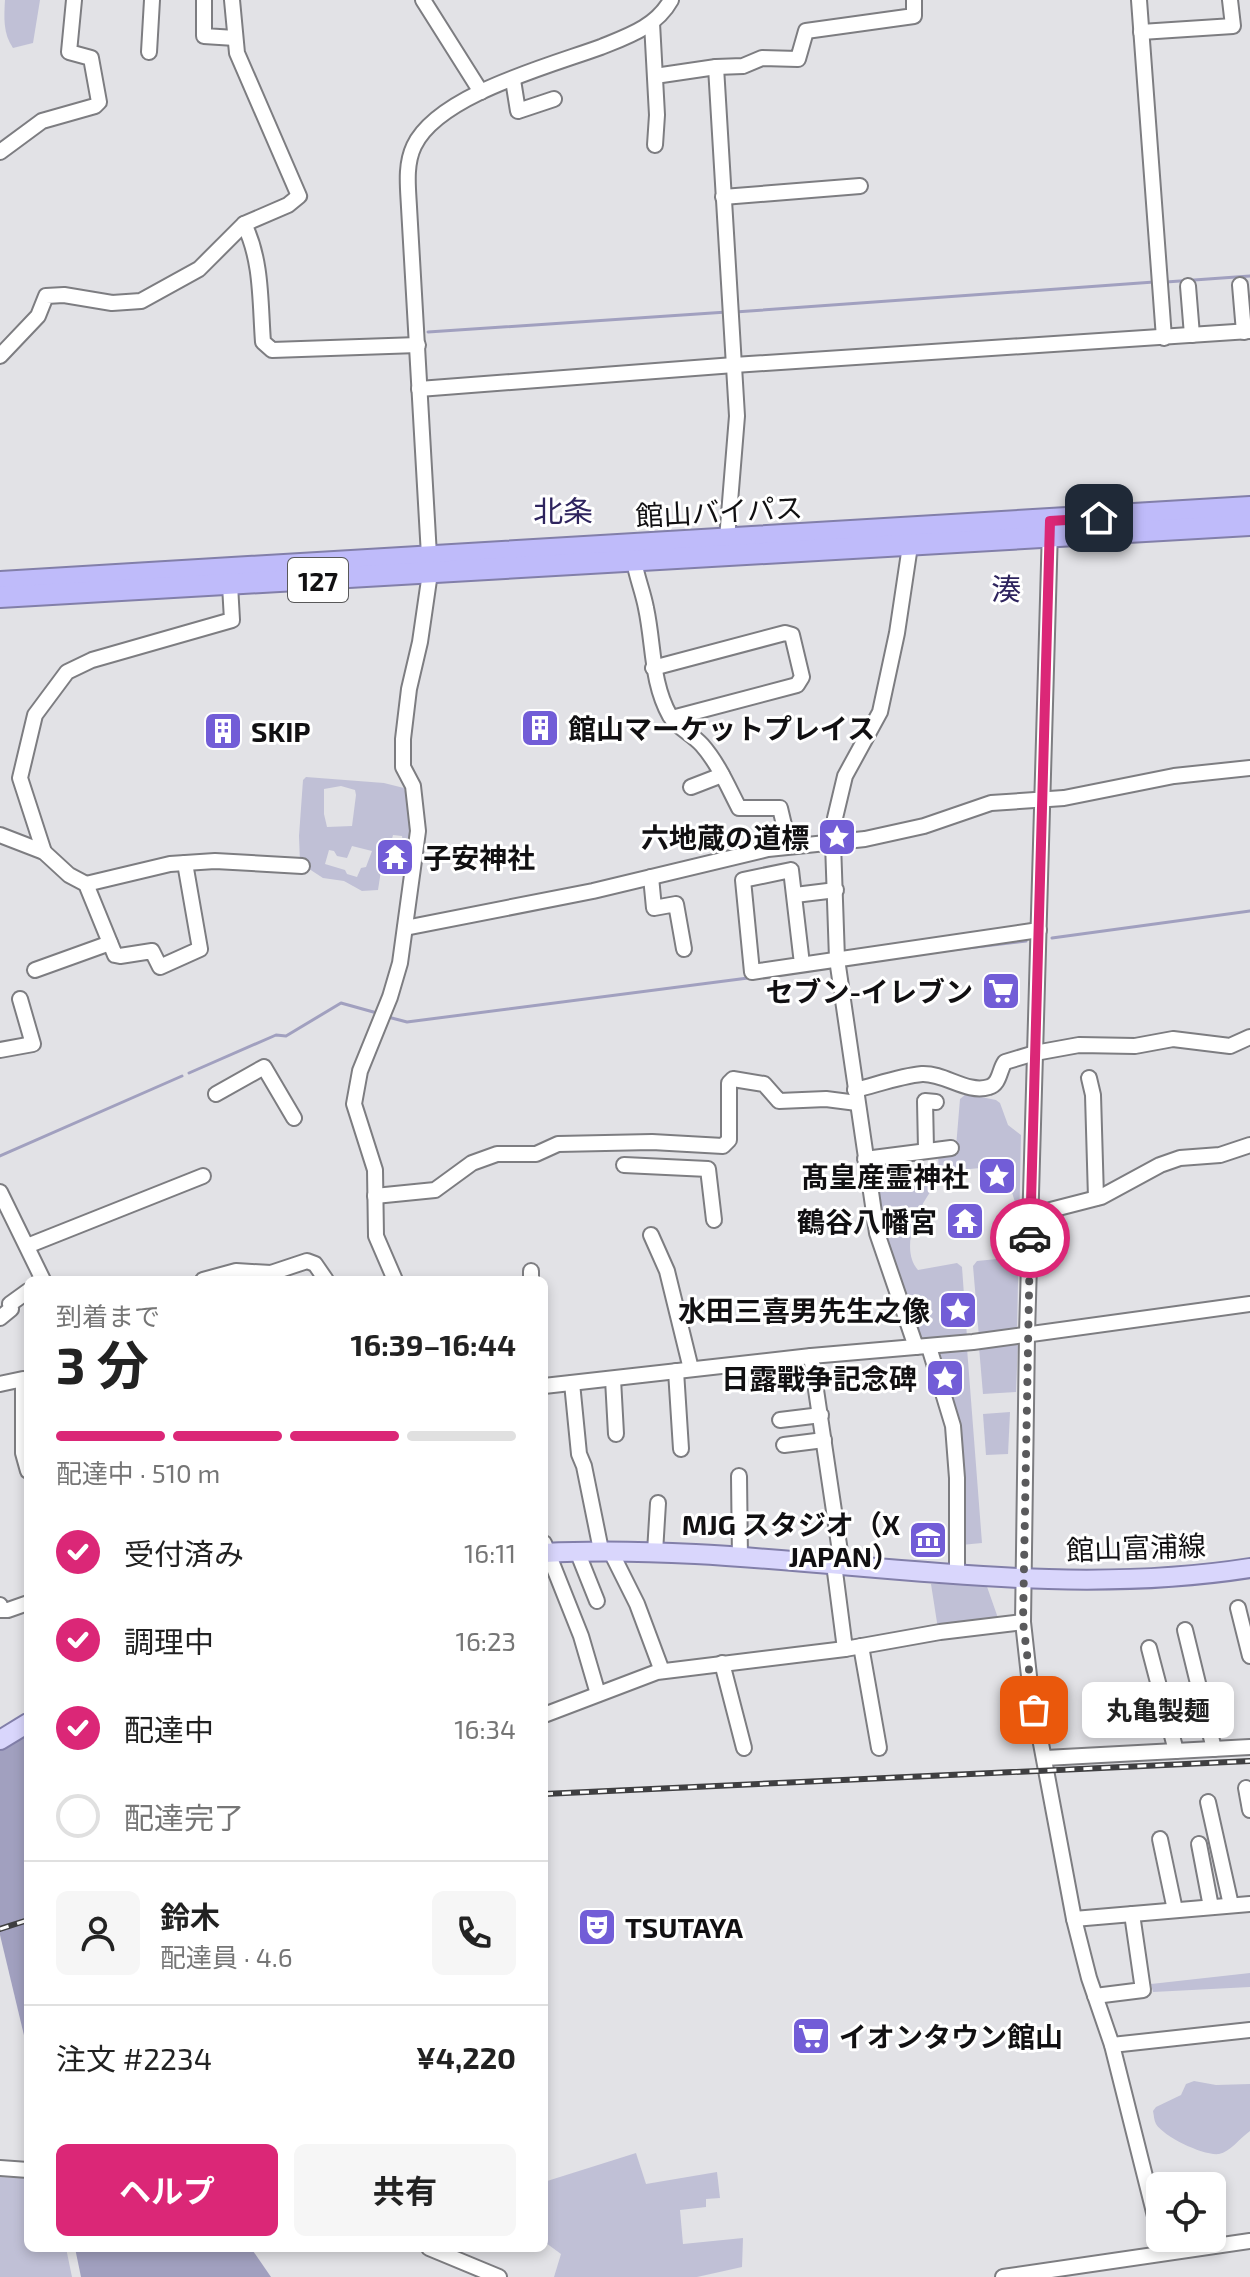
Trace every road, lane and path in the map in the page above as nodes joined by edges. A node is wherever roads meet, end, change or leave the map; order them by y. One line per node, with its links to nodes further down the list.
1 (74, 0): 20 (street)
2 (152, 0): 13 (street)
3 (204, 0): 12 (street)
4 (232, 0): 12 (street)
5 (423, 0): 17 (street)
6 (671, 0): 10 (street)
7 (914, 0): 14 (street)
8 (1139, 0): 11 (street)
9 (1230, 0): 11 (street)
10 (652, 23): 15 (street); 16 (street)
11 (1141, 32): 28 (street)
12 (235, 38): 23 (street)
13 (149, 52)
14 (716, 67): 15 (street); 22 (street)
15 (655, 76): 19 (street)
16 (513, 80): 17 (street); 18 (street)
17 (481, 92): 29 (street)
18 (554, 99)
19 (655, 145)
20 (1, 150)
21 (860, 186): 22 (street)
22 (723, 197): 31 (street)
23 (244, 224): 29 (street); 30 (street)
24 (1240, 285): 26 (street)
25 (1188, 286): 27 (street)
26 (1247, 332): 27 (street)
27 (1192, 335): 28 (street)
28 (1164, 338): 31 (street)
29 (418, 345): 32 (street)
30 (0, 356)
31 (734, 365): 32 (street); 36 (street)
32 (419, 389): 39 (street)
33 (1250, 507): 35 (highway, 館山バイパス / 127)
34 (1250, 525): 35 (highway, 館山バイパス / 127)
35 (1050, 529): 36 (highway, 館山バイパス / 127); 37 (highway, 館山バイパス / 127); 48 (street)
36 (727, 539): 39 (highway, 館山バイパス / 127)
37 (910, 546): 38 (highway, 館山バイパス / 127); 50 (street)
38 (634, 561): 39 (highway, 館山バイパス / 127); 43 (street)
39 (429, 565): 40 (highway, 館山バイパス / 127); 41 (highway, 館山バイパス / 127); 59 (street)
40 (0, 582)
41 (230, 585): 42 (highway, 館山バイパス / 127); 52 (street)
42 (0, 597)
43 (653, 668): 44 (street); 44 (street)
44 (672, 718): 46 (street)
45 (1250, 768): 48 (street)
46 (722, 775): 47 (street); 51 (street)
47 (691, 787)
48 (1043, 800): 50 (street); 60 (street)
49 (0, 835): 52 (street)
50 (833, 843): 51 (street); 57 (street)
51 (789, 846): 55 (street)
52 (44, 852): 56 (street)
53 (185, 863): 54 (street); 56 (street); 61 (street)
54 (302, 866)
55 (651, 877): 59 (street); 62 (street)
56 (86, 884): 61 (street)
57 (836, 890): 58 (street); 63 (street)
58 (795, 895): 64 (street); 64 (street)
59 (405, 928): 82 (street)
60 (1039, 930): 63 (street); 69 (street)
61 (110, 943): 65 (street)
62 (684, 949)
63 (837, 963): 64 (street); 72 (street)
64 (802, 964)
65 (35, 970)
66 (20, 999): 68 (street)
67 (1250, 1037): 69 (street)
68 (0, 1050)
69 (1035, 1053): 72 (street); 84 (street)
70 (1089, 1078): 83 (street)
71 (216, 1094): 74 (street)
72 (856, 1096): 78 (street); 82 (street)
73 (936, 1102): 77 (street)
74 (294, 1118)
75 (1250, 1145): 83 (street)
76 (951, 1148): 77 (street)
77 (926, 1149): 78 (street)
78 (865, 1159): 96 (street)
79 (624, 1165): 85 (street)
80 (203, 1176): 87 (street)
81 (0, 1192): 87 (street)
82 (375, 1196): 91 (street)
83 (1096, 1198): 84 (street)
84 (1031, 1215): 95 (street)
85 (714, 1220)
86 (651, 1235): 98 (street)
87 (27, 1246): 88 (street)
88 (41, 1276)
89 (218, 1276): 90 (street)
90 (323, 1276)
91 (393, 1276)
92 (24, 1294): 94 (street)
93 (1250, 1304): 95 (street)
94 (0, 1318)
95 (1027, 1334): 96 (street); 121 (street)
96 (922, 1347): 97 (street); 120 (street)
97 (811, 1356): 98 (street); 103 (street)
98 (683, 1370): 99 (street); 108 (street)
99 (613, 1379): 100 (street); 105 (street)
100 (572, 1383): 102 (street); 113 (street)
101 (0, 1384): 109 (street)
102 (548, 1386)
103 (821, 1415): 104 (street); 106 (street)
104 (780, 1420)
105 (616, 1434)
106 (824, 1440): 107 (street); 118 (street)
107 (784, 1445)
108 (681, 1449)
109 (24, 1457)
110 (739, 1476): 117 (street)
111 (658, 1503): 115 (street)
112 (548, 1549): 114 (main road, 館山富浦線)
113 (606, 1550): 114 (main road, 館山富浦線); 115 (main road, 館山富浦線); 133 (street)
114 (577, 1551): 122 (street)
115 (655, 1552): 117 (main road, 館山富浦線)
116 (548, 1554): 134 (street)
117 (740, 1558): 118 (main road, 館山富浦線)
118 (838, 1565): 120 (main road, 館山富浦線); 130 (street)
119 (1250, 1568): 121 (main road, 館山富浦線)
120 (957, 1574): 121 (main road, 館山富浦線)
121 (1025, 1578): 126 (street)
122 (597, 1601)
123 (24, 1604): 124 (street)
124 (0, 1605)
125 (1238, 1608): 131 (street)
126 (1023, 1622): 128 (street); 143 (street)
127 (1185, 1630): 141 (street)
128 (861, 1646): 130 (street); 140 (street)
129 (1149, 1648): 142 (street)
130 (845, 1649): 132 (street)
131 (1250, 1656)
132 (722, 1663): 133 (street); 139 (street)
133 (662, 1671): 134 (street)
134 (598, 1694): 135 (street)
135 (548, 1713)
136 (24, 1725): 137 (main road)
137 (0, 1740)
138 (1250, 1747): 141 (street)
139 (744, 1748)
140 (879, 1748)
141 (1214, 1749): 142 (street)
142 (1176, 1751): 143 (street)
143 (1045, 1758): 154 (street)
144 (1246, 1788): 146 (street)
145 (1208, 1802): 150 (street)
146 (1250, 1810)
147 (1160, 1839): 152 (street)
148 (1199, 1844): 151 (street)
149 (1250, 1904): 150 (street)
150 (1231, 1905): 151 (street)
151 (1211, 1907): 152 (street)
152 (1175, 1910): 153 (street)
153 (1132, 1914): 154 (street); 155 (street)
154 (1074, 1919): 155 (street)
155 (1095, 1996): 157 (street)
156 (1250, 2030): 157 (street)
157 (1112, 2045): 160 (street)
158 (0, 2168): 159 (street)
159 (24, 2170)
160 (1146, 2181)
161 (1250, 2241): 163 (street)
162 (439, 2252): 164 (street)
163 (1165, 2254): 165 (street)
164 (499, 2277)
165 (1003, 2277)

